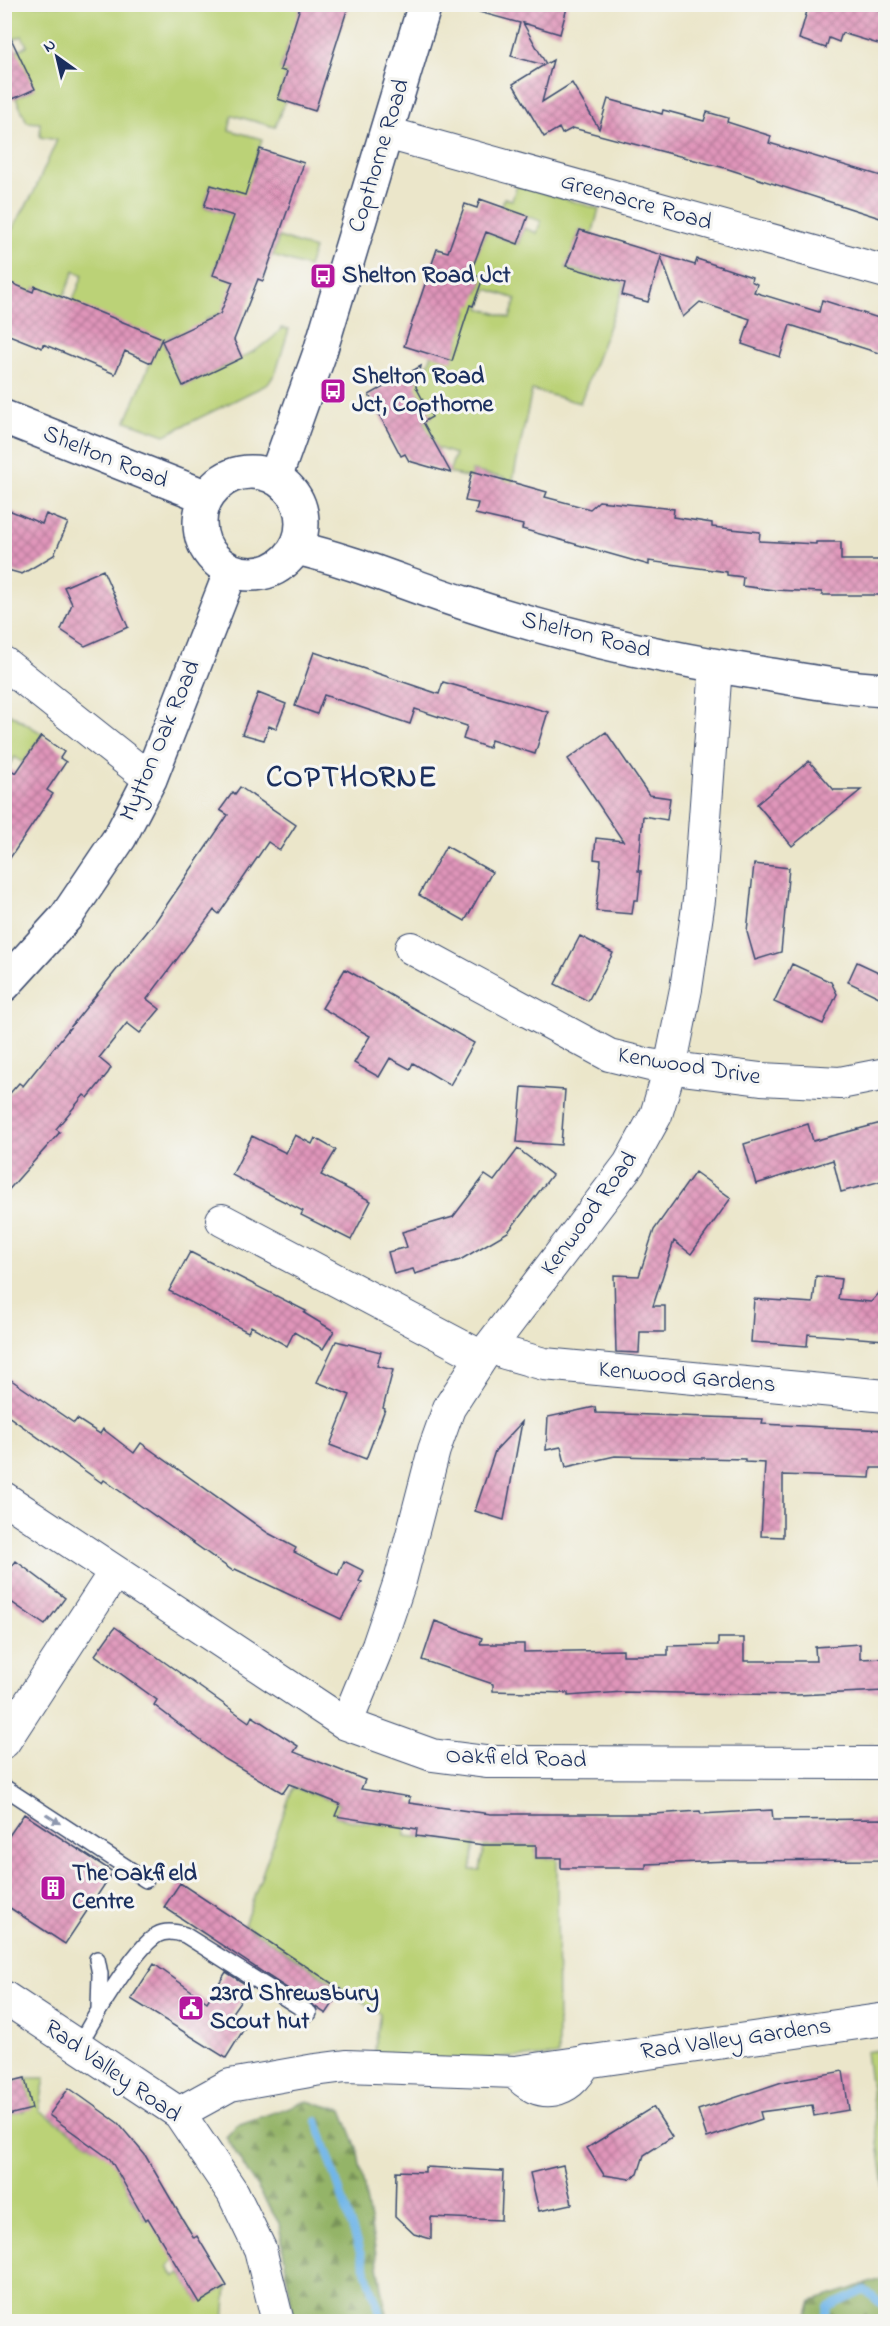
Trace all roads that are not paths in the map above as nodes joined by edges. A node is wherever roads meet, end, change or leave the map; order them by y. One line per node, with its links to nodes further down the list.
1 (425, 4): 2 (main road, Copthorne Road)
2 (387, 133): 3 (street, Greenacre Road); 5 (main road, Copthorne Road)
3 (885, 272)
4 (4, 417): 6 (main road, Shelton Road)
5 (275, 478): 6 (main road); 7 (main road)
6 (207, 497): 8 (main road)
7 (296, 548): 8 (main road); 10 (main road, Shelton Road)
8 (231, 571): 12 (main road, Mytton Oak Road)
9 (4, 663): 12 (street)
10 (716, 666): 11 (main road, Shelton Road); 15 (street, Kenwood Road)
11 (885, 690)
12 (150, 779): 14 (main road, Mytton Oak Road)
13 (411, 948): 15 (street, Kenwood Drive)
14 (4, 985)
15 (670, 1068): 16 (street, Kenwood Drive); 18 (street, Kenwood Road)
16 (885, 1074)
17 (222, 1220): 18 (street, Kenwood Gardens)
18 (487, 1350): 19 (street, Kenwood Gardens); 22 (street, Kenwood Road)
19 (885, 1396)
20 (4, 1498): 21 (street, Oakfield Road)
21 (114, 1573): 22 (street, Oakfield Road); 23 (street)
22 (346, 1724): 24 (street, Oakfield Road)
23 (4, 1742)
24 (885, 1762)
25 (4, 1787): 26 (lane, one-way to 26)
26 (146, 1880)
27 (97, 1959): 29 (lane)
28 (4, 1997): 32 (street, Rad Valley Road)
29 (99, 2008): 30 (lane); 32 (lane)
30 (309, 2013)
31 (885, 2019): 33 (street, Rad Valley Gardens)
32 (78, 2046): 33 (street, Rad Valley Road)
33 (179, 2113): 34 (street, Rad Valley Road)
34 (278, 2322)

